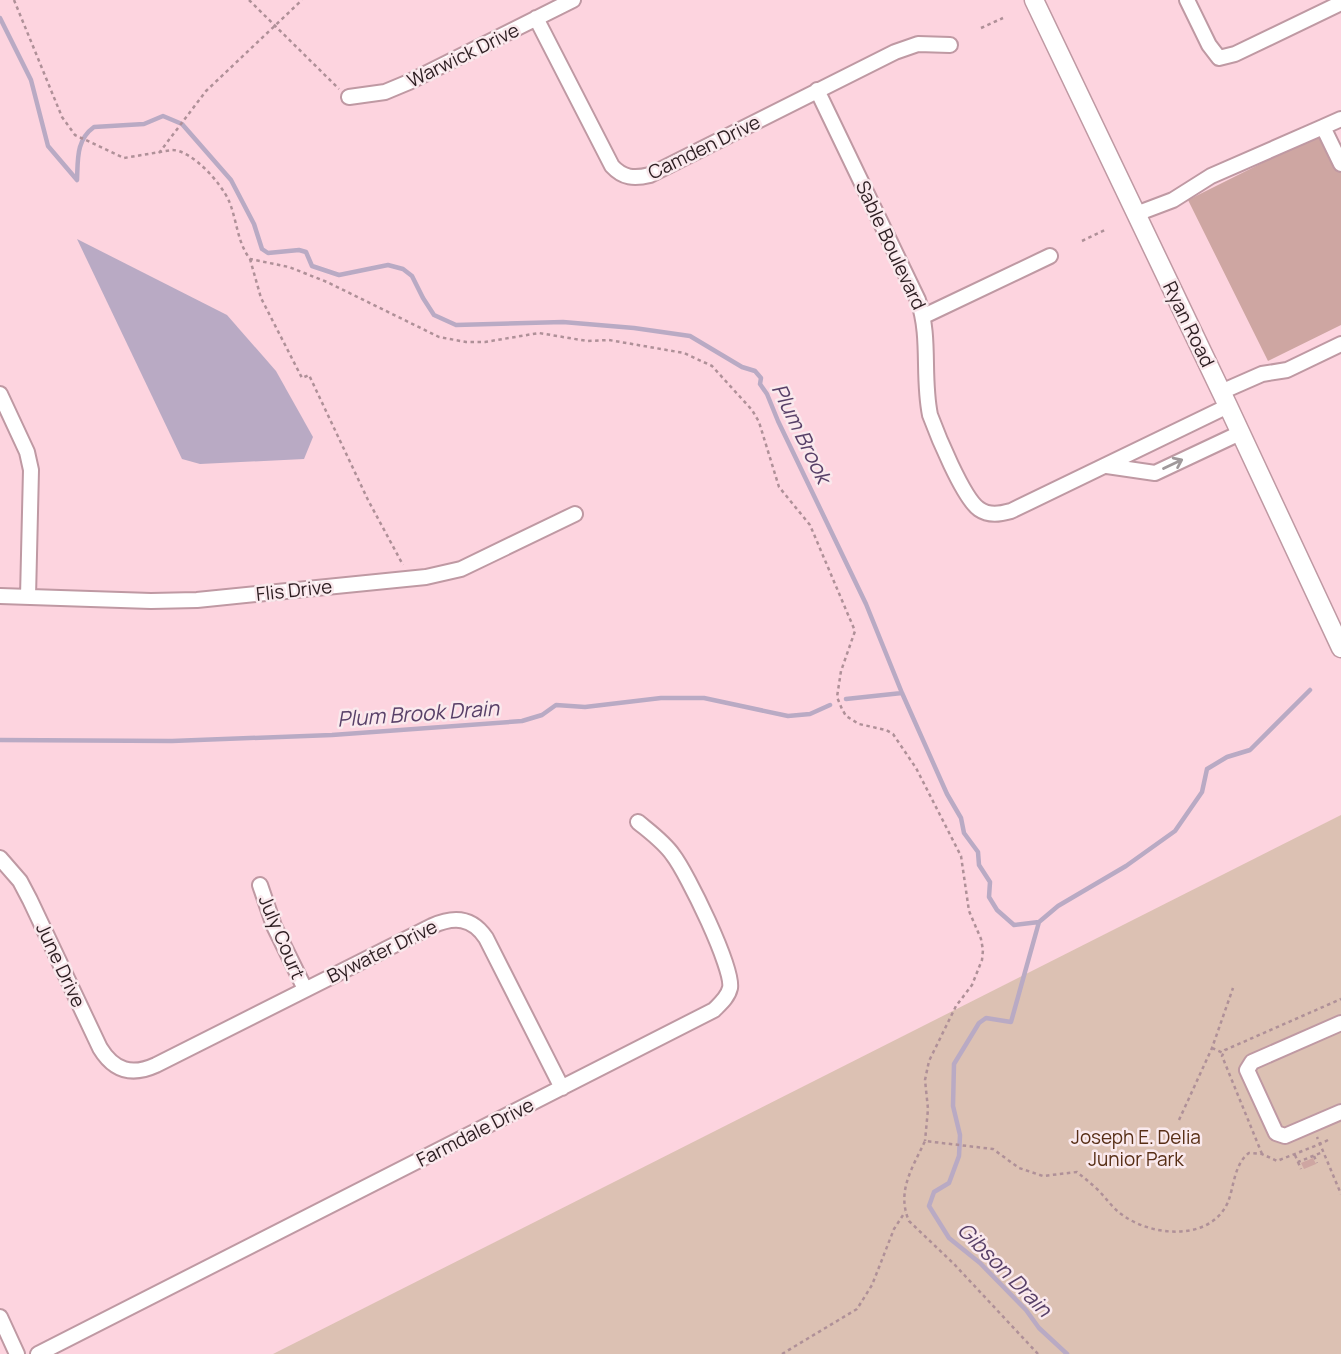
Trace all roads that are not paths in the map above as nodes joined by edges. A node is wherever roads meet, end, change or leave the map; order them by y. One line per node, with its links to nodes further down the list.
1 (573, 0): 5 (street, Warwick Drive)
2 (1034, 0): 12 (main road, Ryan Road)
3 (1186, 0): 4 (street)
4 (1341, 4)
5 (536, 18): 7 (street, Camden Drive); 8 (street, Warwick Drive)
6 (950, 45): 7 (street, Camden Drive)
7 (817, 90): 14 (street, Sable Boulevard)
8 (349, 97)
9 (1341, 119): 10 (street)
10 (1323, 127): 11 (street); 12 (street)
11 (1341, 164)
12 (1136, 214): 17 (main road, Ryan Road)
13 (1049, 257): 14 (street)
14 (924, 316): 19 (street, Sable Boulevard)
15 (1341, 344): 17 (street, Sable Boulevard)
16 (0, 394): 22 (street)
17 (1225, 399): 18 (main road, Ryan Road); 19 (street, Sable Boulevard)
18 (1240, 433): 19 (street, one-way to 18); 23 (main road, Ryan Road)
19 (1107, 466)
20 (575, 514): 22 (street, Flis Drive)
21 (0, 596): 22 (street, Flis Drive)
22 (28, 597)
23 (1341, 648)
24 (638, 822): 30 (street, Farmdale Drive)
25 (0, 858): 29 (street, June Drive)
26 (260, 885): 27 (street, July Court)
27 (305, 989): 29 (street, Bywater Drive); 30 (street, Bywater Drive)
28 (1341, 1023): 31 (street)
29 (123, 1070)
30 (562, 1088): 34 (street, Farmdale Drive)
31 (1341, 1112)
32 (0, 1317): 33 (street)
33 (18, 1354)
34 (38, 1354)

